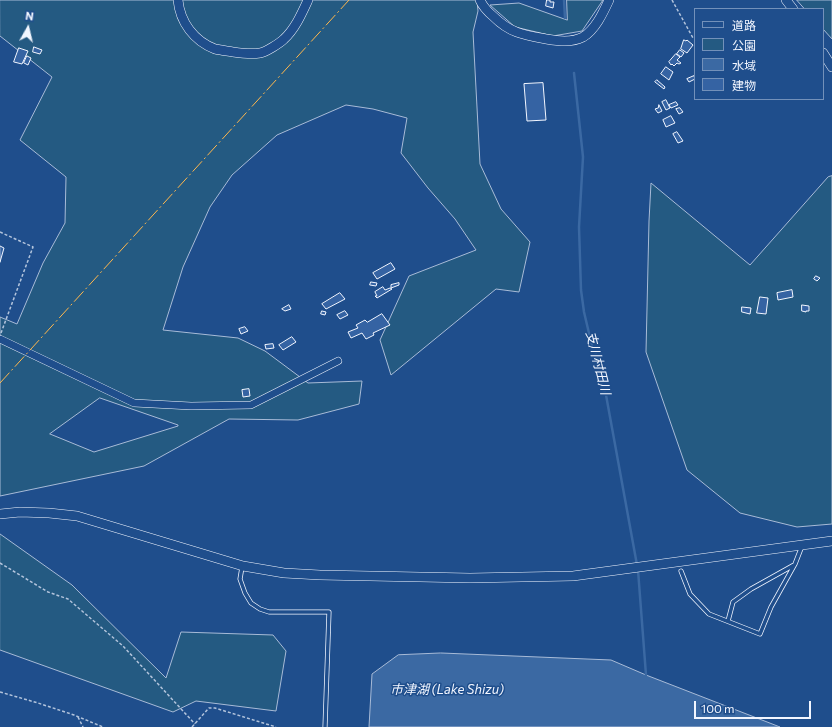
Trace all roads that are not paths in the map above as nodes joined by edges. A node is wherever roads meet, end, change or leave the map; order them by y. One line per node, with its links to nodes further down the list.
1 (178, 0): 2 (street)
2 (308, 0)
3 (609, 0): 5 (street)
4 (786, 0): 6 (street)
5 (481, 1)
6 (792, 8)
7 (824, 55): 8 (street)
8 (832, 67)
9 (0, 339): 10 (street)
10 (338, 362)
11 (0, 514): 15 (street)
12 (832, 541): 13 (street)
13 (803, 545): 14 (lane); 15 (street)
14 (795, 564): 17 (lane); 17 (lane)
15 (243, 566): 18 (lane)
16 (681, 570): 17 (lane)
17 (728, 621)
18 (325, 727)

